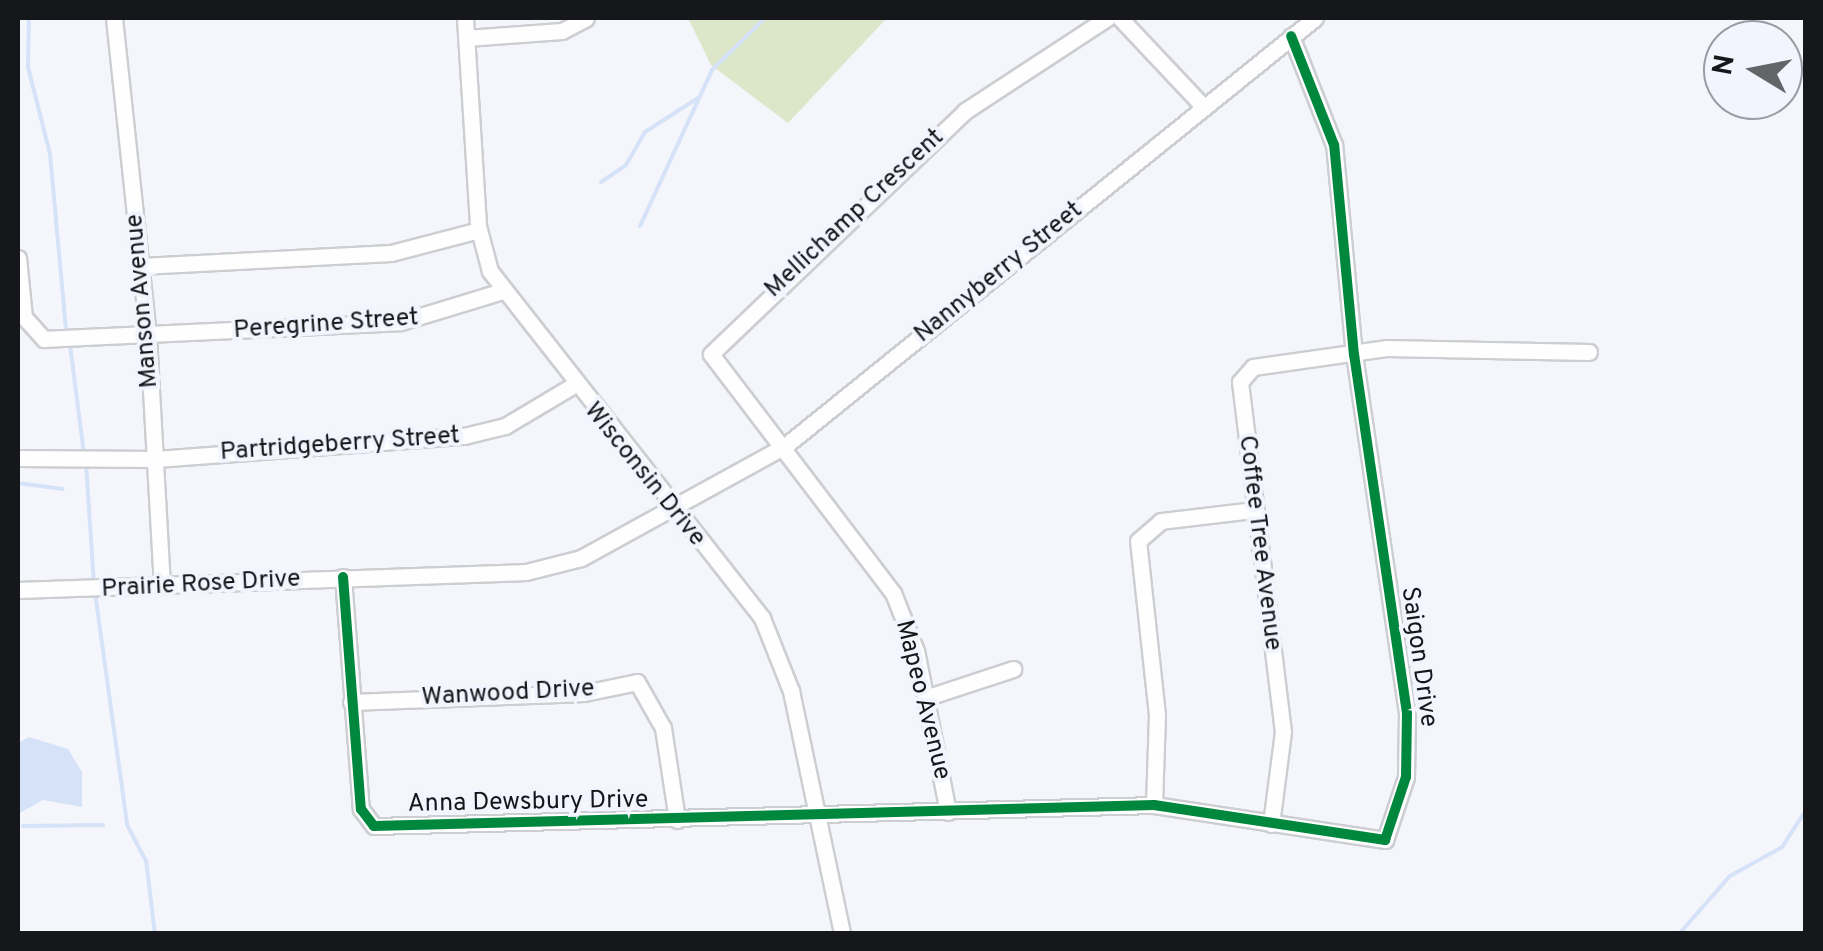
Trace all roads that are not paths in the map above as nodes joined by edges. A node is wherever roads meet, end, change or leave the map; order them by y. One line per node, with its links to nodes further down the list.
1 (114, 18): 12 (street, Manson Avenue)
2 (464, 18): 8 (street, Wisconsin Drive)
3 (586, 18): 8 (street)
4 (1107, 18): 18 (street, Mellichamp Crescent)
5 (1120, 18): 9 (street)
6 (1316, 18): 7 (street, Nannyberry Street)
7 (1291, 36): 9 (street, Nannyberry Street); 16 (street, Saigon Drive)
8 (466, 38): 10 (street, Wisconsin Drive)
9 (1203, 106): 18 (street, Nannyberry Street)
10 (478, 230): 12 (street); 13 (street, Wisconsin Drive)
11 (18, 258): 14 (street, Peregrine Street)
12 (141, 266): 14 (street, Manson Avenue)
13 (500, 292): 14 (street, Peregrine Street); 17 (street, Wisconsin Drive)
14 (148, 336): 20 (street, Manson Avenue)
15 (1589, 352): 16 (street, Coffee Tree Avenue)
16 (1354, 355): 22 (street, Coffee Tree Avenue); 33 (street, Saigon Drive)
17 (572, 386): 20 (street, Partridgeberry Street); 21 (street, Wisconsin Drive)
18 (784, 446): 21 (street, Nannyberry Street); 27 (street, Mapeo Avenue)
19 (18, 458): 20 (street, Partridgeberry Street)
20 (156, 459): 24 (street, Manson Avenue)
21 (668, 507): 23 (street, Prairie Rose Drive); 31 (street, Wisconsin Drive)
22 (1254, 510): 29 (street); 33 (street, Coffee Tree Avenue)
23 (343, 577): 24 (street, Prairie Rose Drive); 28 (street, Anna Dewsbury Drive)
24 (162, 586): 25 (street, Prairie Rose Drive)
25 (18, 590)
26 (1013, 670): 27 (street)
27 (925, 698): 30 (street, Mapeo Avenue)
28 (350, 702): 32 (street, Anna Dewsbury Drive); 32 (street, Wanwood Drive)
29 (1154, 805): 30 (street, Saigon Drive); 33 (street, Saigon Drive)
30 (948, 812): 31 (street, Saigon Drive)
31 (819, 815): 32 (street, Anna Dewsbury Drive); 34 (street, Wisconsin Drive)
32 (677, 820)
33 (1271, 824)
34 (842, 934)

